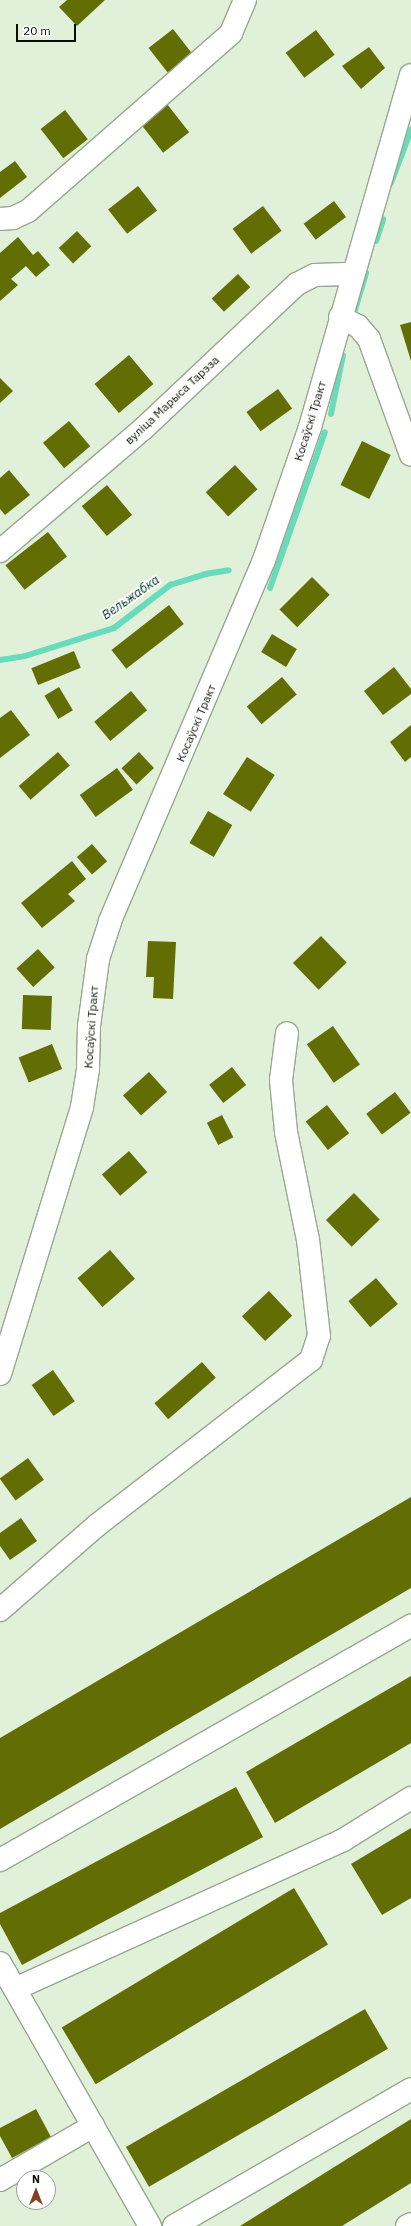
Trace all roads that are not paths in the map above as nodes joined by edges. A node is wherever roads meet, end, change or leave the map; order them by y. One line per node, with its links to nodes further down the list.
1 (245, 0): 3 (street)
2 (411, 75): 4 (street, Косаўскі Тракт)
3 (0, 219)
4 (353, 274): 5 (street, Косаўскі Тракт); 7 (street, вуліца Марыса Тарэза)
5 (340, 317): 6 (street); 9 (street, Косаўскі Тракт)
6 (411, 454)
7 (0, 551)
8 (287, 1033): 10 (street)
9 (0, 1374)
10 (0, 1610)
11 (411, 1626): 13 (street)
12 (411, 1798): 15 (street)
13 (0, 1860)
14 (0, 1963): 15 (street)
15 (15, 1989): 17 (street)
16 (411, 2089): 21 (street)
17 (93, 2126): 18 (street); 20 (street)
18 (0, 2180)
19 (411, 2224): 22 (street)
20 (150, 2226)
21 (174, 2226)
22 (407, 2226)

